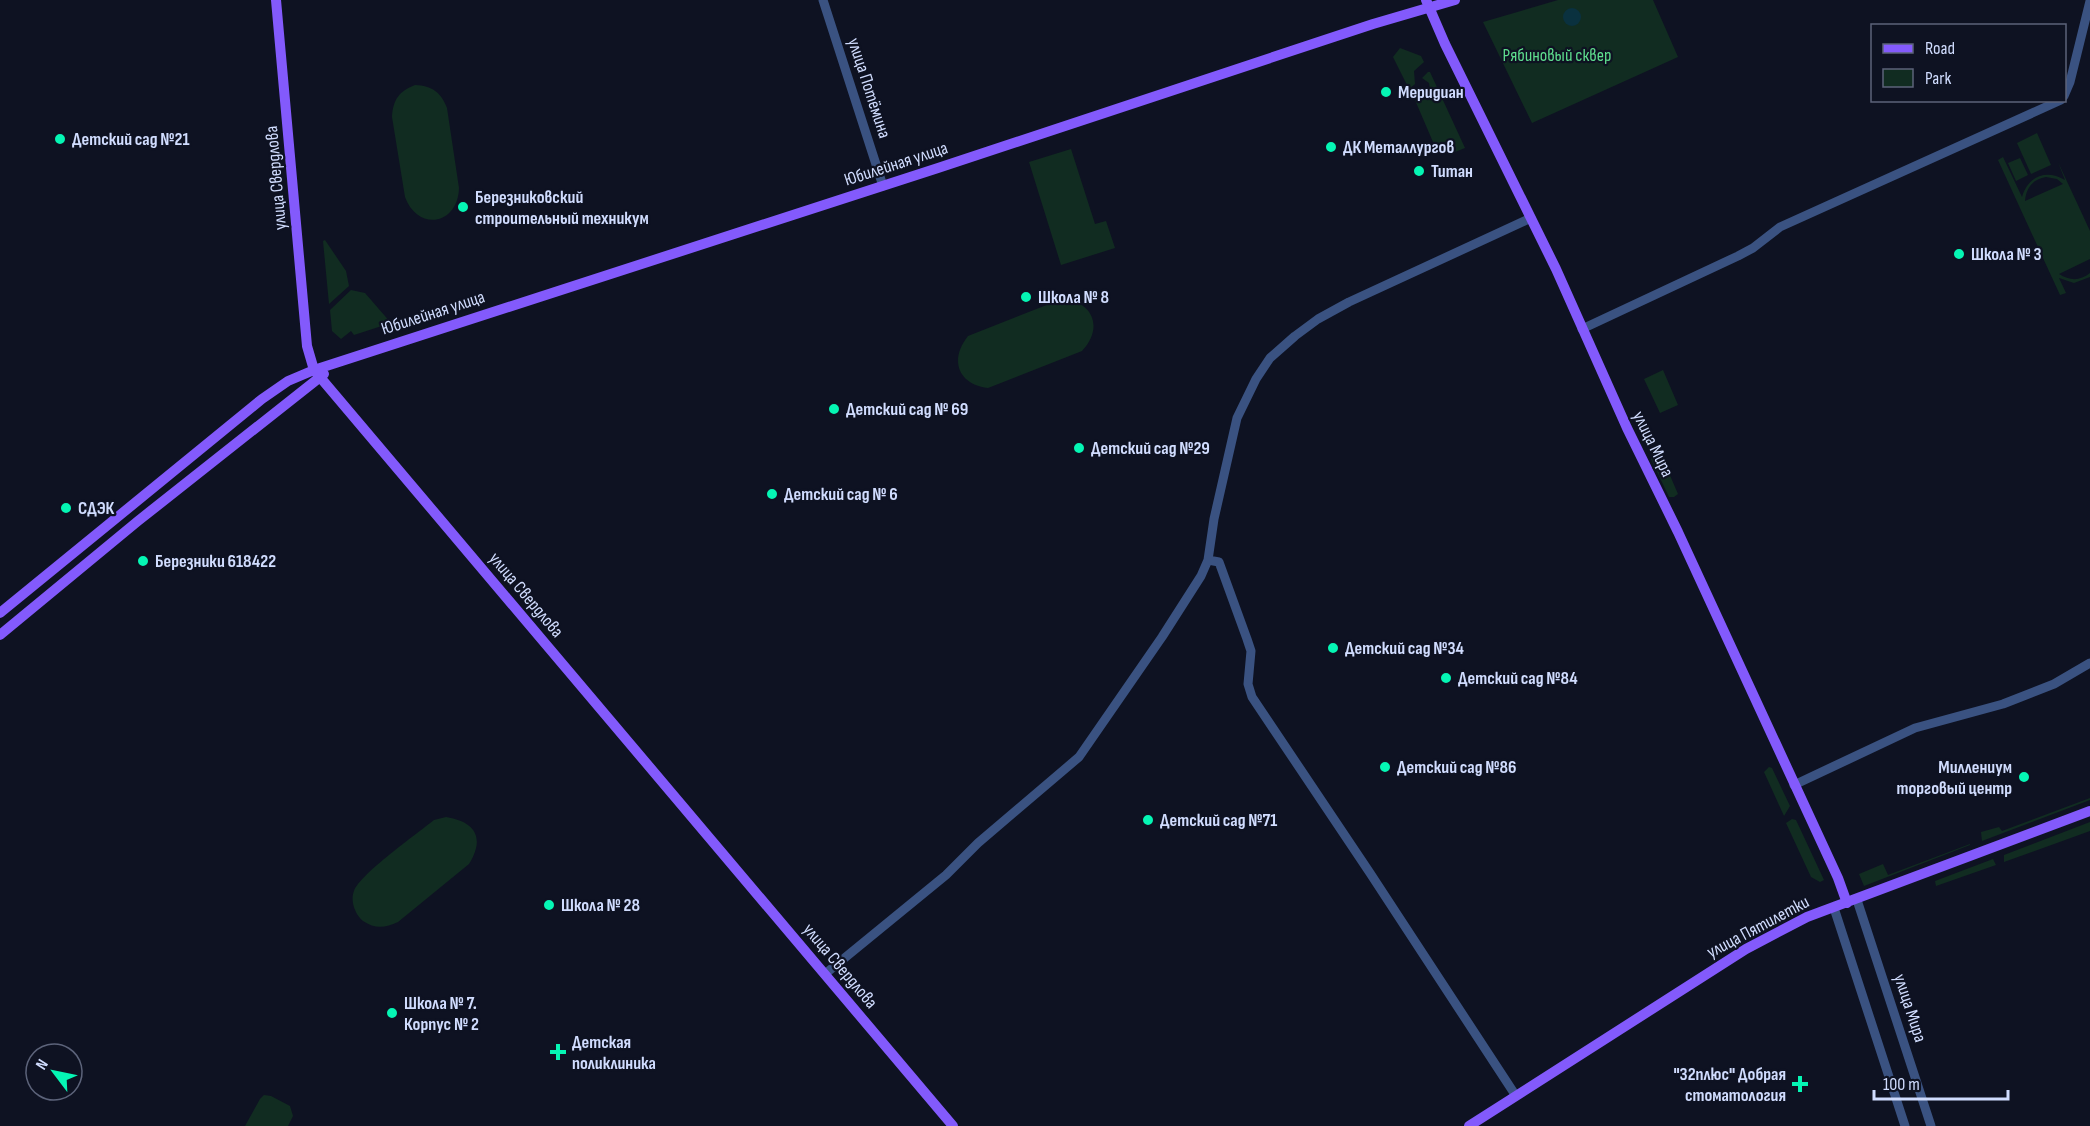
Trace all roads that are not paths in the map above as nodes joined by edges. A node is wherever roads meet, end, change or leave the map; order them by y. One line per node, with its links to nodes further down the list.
1 (276, 0): 11 (main road, улица Свердлова)
2 (823, 0): 8 (street, улица Потёмина)
3 (1455, 0): 5 (main road, Юбилейная улица)
4 (2090, 1): 6 (street)
5 (1428, 4): 8 (main road, Юбилейная улица); 9 (main road, улица Мира)
6 (2066, 91)
7 (2057, 102): 10 (street)
8 (883, 186): 11 (main road, Юбилейная улица)
9 (1531, 218): 10 (main road, улица Мира); 12 (street)
10 (1582, 328): 16 (main road, улица Мира)
11 (317, 373): 13 (main road, Юбилейная улица); 14 (main road, Юбилейная улица); 20 (main road, улица Свердлова)
12 (1208, 560): 20 (street); 21 (street)
13 (0, 613)
14 (0, 635)
15 (2090, 663): 16 (street)
16 (1794, 785): 18 (main road, улица Мира)
17 (2090, 811): 18 (main road, улица Пятилетки)
18 (1852, 901): 19 (main road, улица Пятилетки); 25 (street, улица Мира)
19 (1834, 908): 21 (main road, улица Пятилетки); 24 (street)
20 (825, 974): 22 (main road, улица Свердлова)
21 (1516, 1096): 23 (main road, улица Пятилетки)
22 (953, 1126)
23 (1469, 1126)
24 (1905, 1126)
25 (1931, 1126)

